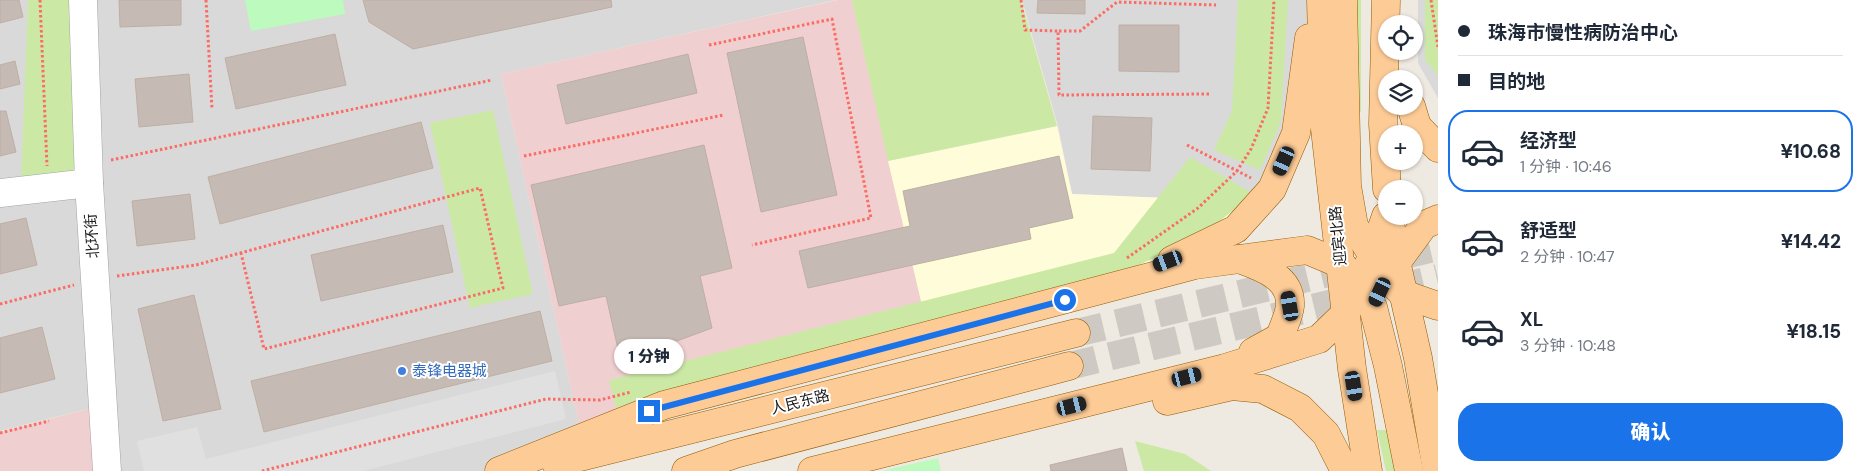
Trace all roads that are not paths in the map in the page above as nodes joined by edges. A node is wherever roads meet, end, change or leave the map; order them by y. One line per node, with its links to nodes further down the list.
1 (83, 0): 9 (street, 北环街)
2 (1319, 0): 15 (main road, 迎宾北路); 18 (main road)
3 (1343, 0): 16 (main road)
4 (1386, 0): 10 (main road)
5 (1395, 0): 6 (main road)
6 (1397, 15)
7 (1413, 115): 8 (main road)
8 (1438, 148)
9 (89, 174): 11 (street); 28 (street, 北环街)
10 (1386, 180)
11 (0, 193)
12 (1438, 219): 16 (main road)
13 (1388, 225): 16 (main road)
14 (1236, 259): 15 (main road); 18 (main road); 24 (main road)
15 (1341, 264): 17 (main road); 21 (main road, 迎宾北路)
16 (1389, 272): 17 (main road); 19 (main road); 20 (main road); 36 (main road)
17 (1359, 284): 19 (main road); 21 (main road)
18 (1084, 295): 29 (main road)
19 (1373, 306): 25 (main road); 35 (main road)
20 (1438, 306)
21 (1346, 313): 24 (main road); 25 (main road, 迎宾北路)
22 (1076, 333): 30 (main road, 人民东路)
23 (1069, 366): 31 (main road)
24 (1225, 368): 26 (main road)
25 (1352, 369): 34 (main road, 迎宾北路)
26 (996, 424): 27 (main road); 33 (main road)
27 (880, 463): 32 (main road)
28 (107, 471)
29 (499, 471)
30 (523, 471)
31 (686, 471)
32 (812, 471)
33 (1345, 471)
34 (1368, 471)
35 (1409, 471)
36 (1437, 471)

